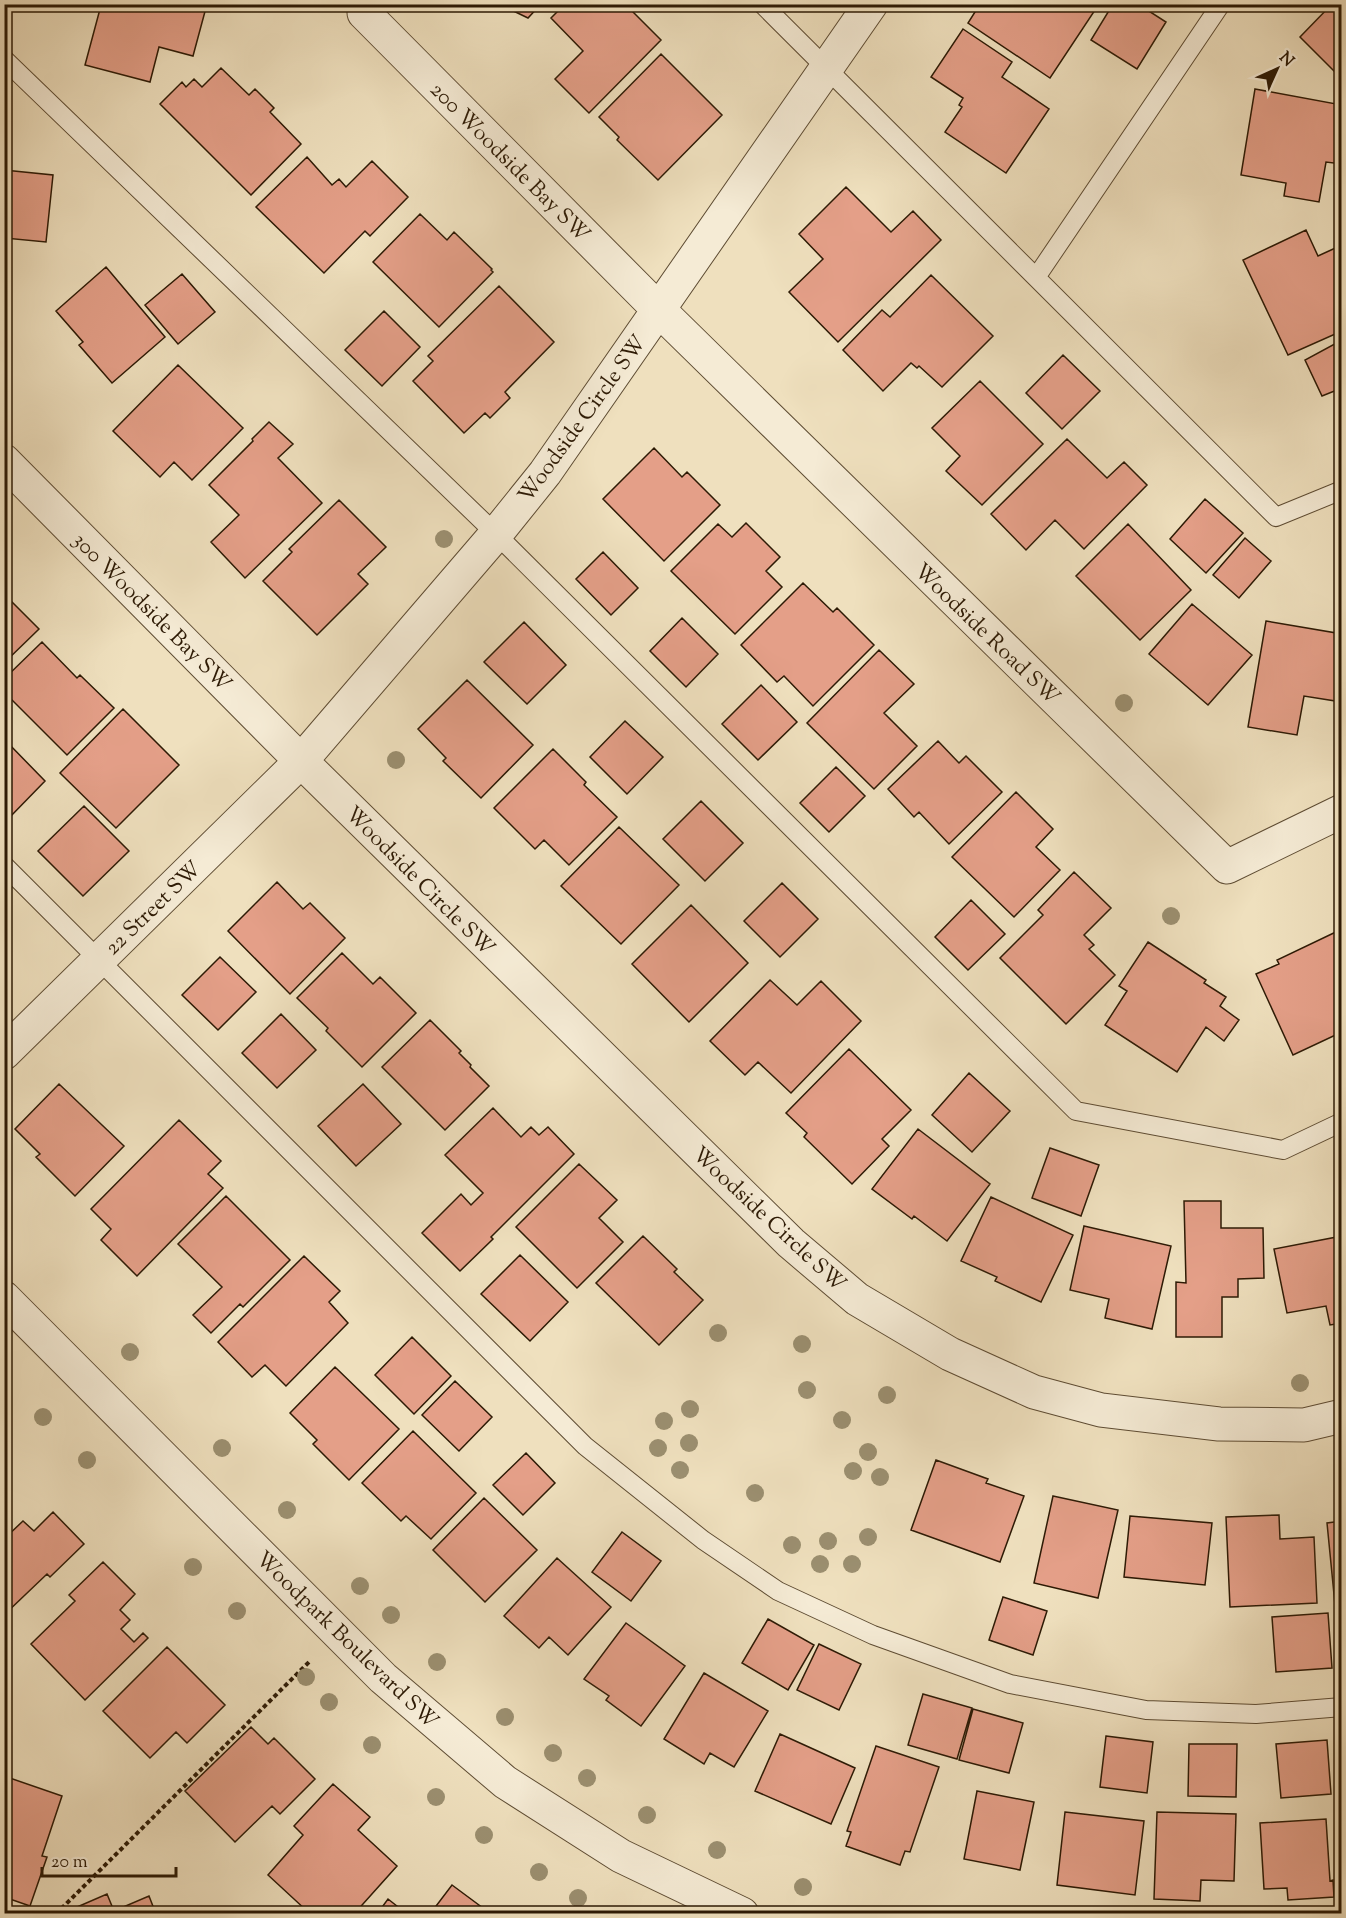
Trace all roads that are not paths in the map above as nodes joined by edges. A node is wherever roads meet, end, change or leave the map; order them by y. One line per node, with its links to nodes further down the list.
1 (762, 4): 6 (lane)
2 (871, 4): 6 (street, Woodside Circle SW)
3 (1221, 4): 7 (lane)
4 (364, 13): 8 (street, 200 Woodside Bay SW)
5 (4, 59): 11 (lane)
6 (827, 68): 7 (lane); 8 (street, Woodside Circle SW)
7 (1036, 276): 10 (lane)
8 (658, 309): 11 (street, Woodside Circle SW); 13 (street, Woodside Road SW)
9 (4, 461): 12 (street, 300 Woodside Bay SW)
10 (1341, 490)
11 (496, 534): 12 (street, Woodside Circle SW); 17 (lane)
12 (301, 761): 15 (street, 22 Street SW); 19 (street, Woodside Circle SW)
13 (1341, 811)
14 (4, 865): 15 (lane)
15 (99, 959): 16 (street, 22 Street SW); 20 (lane)
16 (4, 1053)
17 (1341, 1122)
18 (4, 1298): 21 (street, Woodpark Boulevard SW)
19 (1341, 1416)
20 (1341, 1707)
21 (742, 1914)

